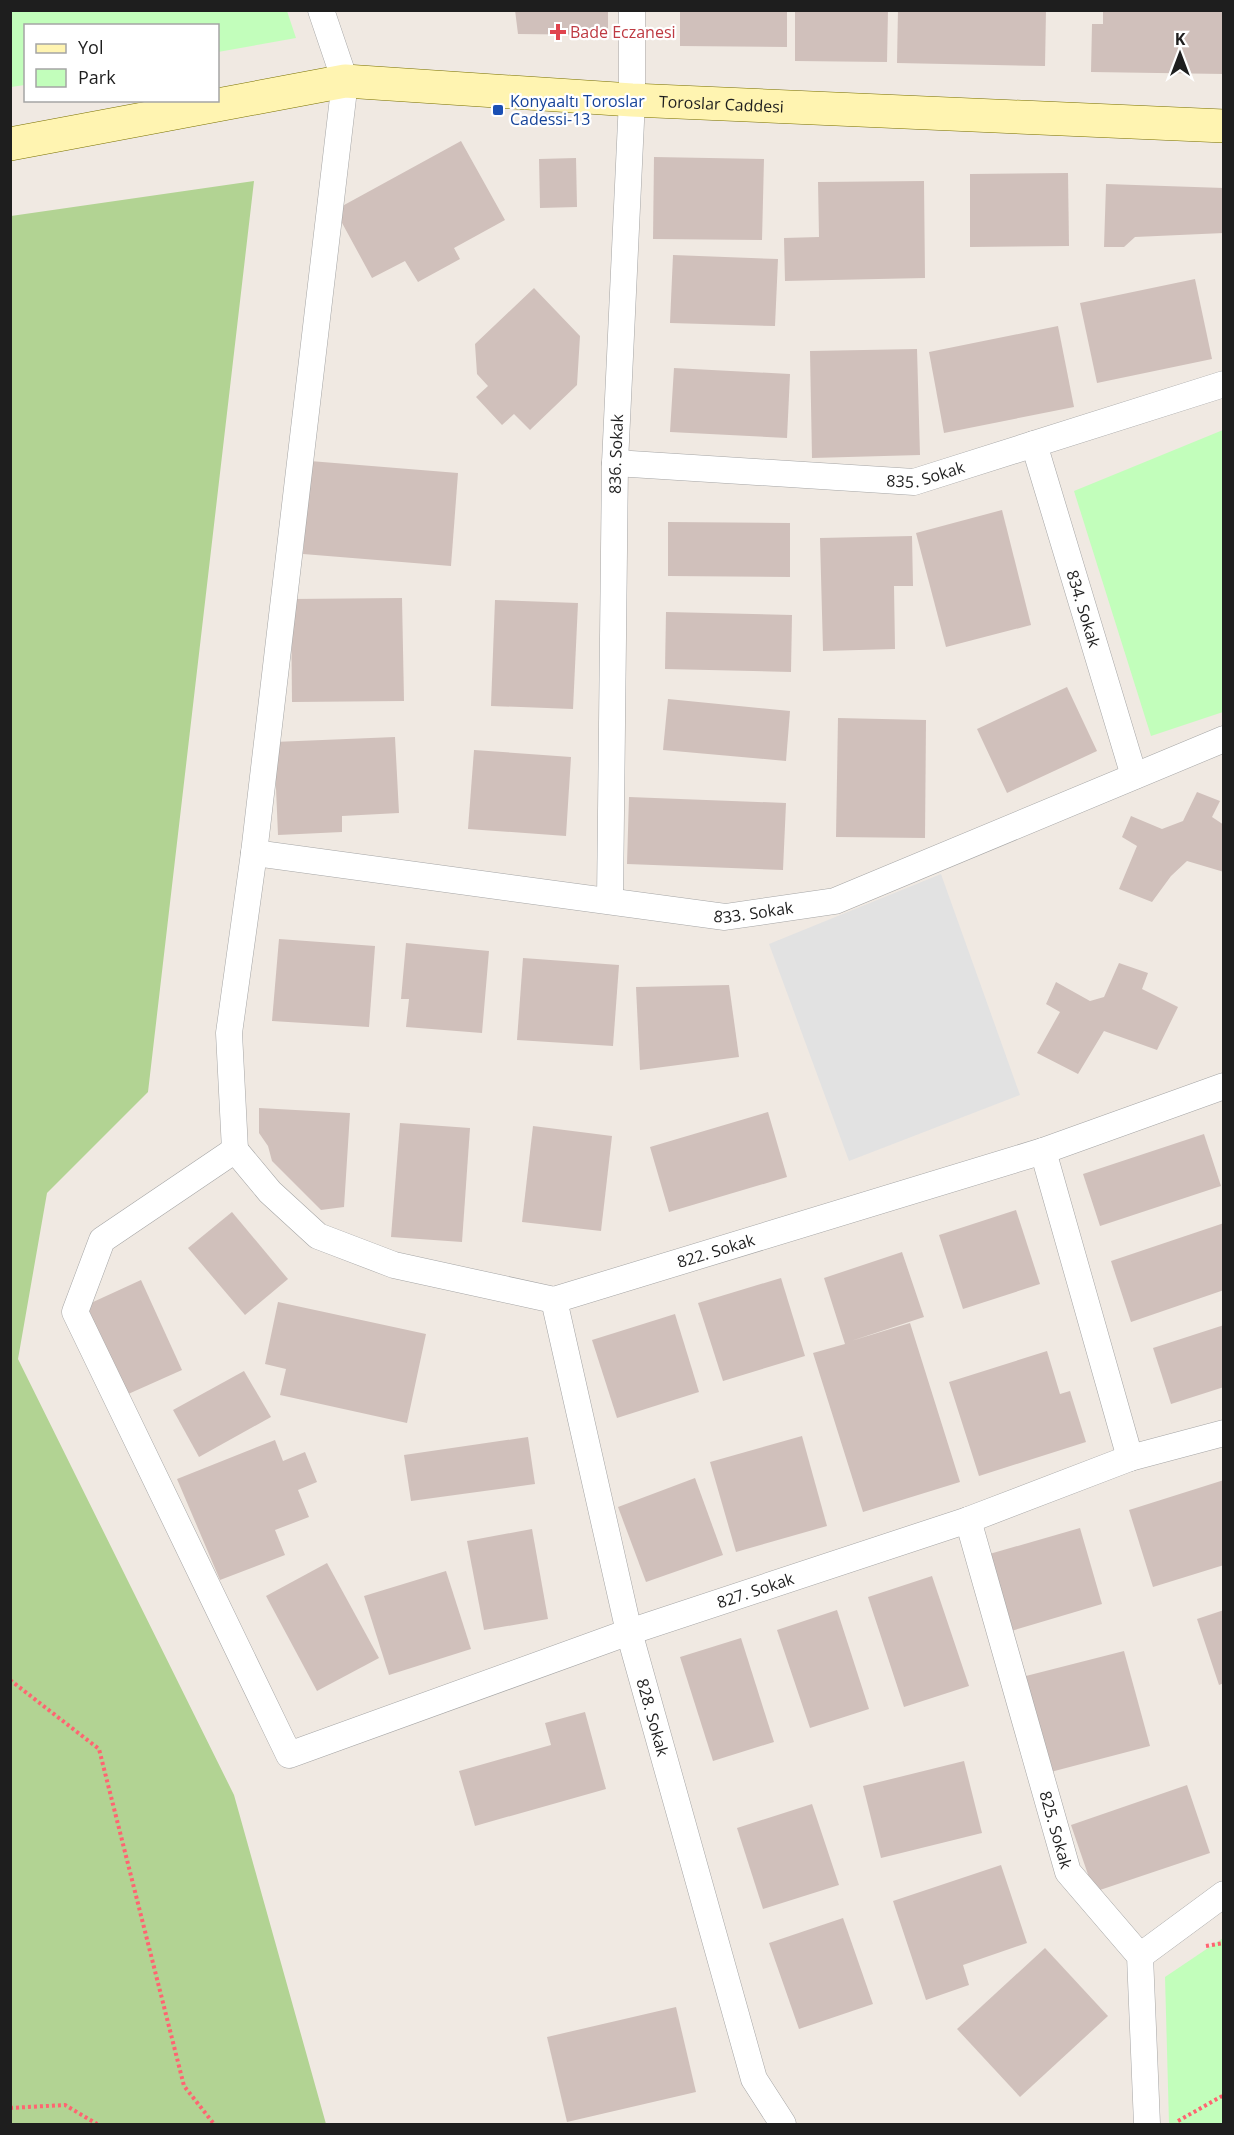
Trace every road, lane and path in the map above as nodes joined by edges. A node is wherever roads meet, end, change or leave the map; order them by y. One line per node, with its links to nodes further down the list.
1 (321, 10): 3 (street)
2 (632, 10): 4 (street, 836. Sokak)
3 (345, 81): 4 (street, Toroslar Caddesi); 6 (street, Toroslar Caddesi); 12 (street)
4 (632, 100): 5 (street, Toroslar Caddesi); 9 (street, 836. Sokak)
5 (1224, 126)
6 (10, 144)
7 (1224, 384): 8 (street, 835. Sokak)
8 (1034, 444): 9 (street, 835. Sokak); 11 (street, 834. Sokak)
9 (615, 463): 13 (street, 836. Sokak)
10 (1224, 740): 11 (street, 833. Sokak)
11 (1134, 776): 13 (street, 833. Sokak)
12 (254, 852): 13 (street, 833. Sokak); 15 (street)
13 (610, 900)
14 (1224, 1086): 16 (street, 822. Sokak)
15 (235, 1150): 17 (street, 822. Sokak); 21 (street, 827. Sokak)
16 (1043, 1151): 17 (street, 822. Sokak); 19 (street)
17 (554, 1300): 21 (street, 828. Sokak)
18 (1224, 1433): 19 (street, 827. Sokak)
19 (1130, 1458): 20 (street, 827. Sokak)
20 (968, 1521): 21 (street, 827. Sokak); 24 (street, 825. Sokak)
21 (629, 1632): 29 (street, 828. Sokak)
22 (10, 1680): 28 (path)
23 (1224, 1894): 24 (street)
24 (1140, 1956): 30 (street)
25 (1224, 2095): 31 (path)
26 (10, 2108): 27 (path)
27 (98, 2124)
28 (214, 2124)
29 (783, 2124)
30 (1147, 2124)
31 (1172, 2124)

